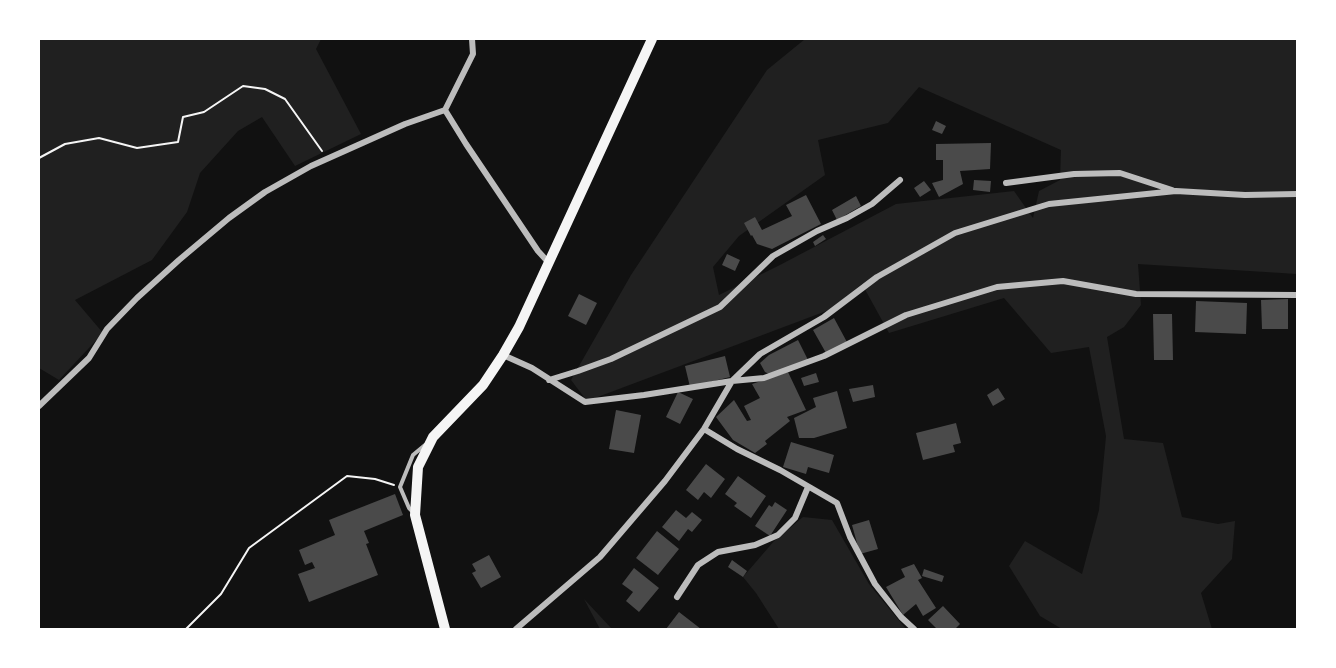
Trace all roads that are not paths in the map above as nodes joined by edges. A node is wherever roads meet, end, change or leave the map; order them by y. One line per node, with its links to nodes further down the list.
1 (472, 39): 3 (street)
2 (652, 39): 8 (main road)
3 (445, 110): 8 (street); 13 (street)
4 (900, 180): 11 (street)
5 (1006, 183): 6 (street)
6 (1176, 191): 7 (street); 12 (street)
7 (1297, 194)
8 (549, 263): 10 (main road)
9 (1297, 295): 12 (street)
10 (503, 355): 11 (street); 15 (main road)
11 (549, 380): 12 (street)
12 (732, 381): 14 (street)
13 (39, 406)
14 (704, 429): 16 (street); 20 (street)
15 (433, 437): 17 (main road); 17 (lane)
16 (808, 487): 18 (street); 21 (street)
17 (415, 515): 19 (main road)
18 (676, 597)
19 (445, 629)
20 (516, 629)
21 (914, 629)

